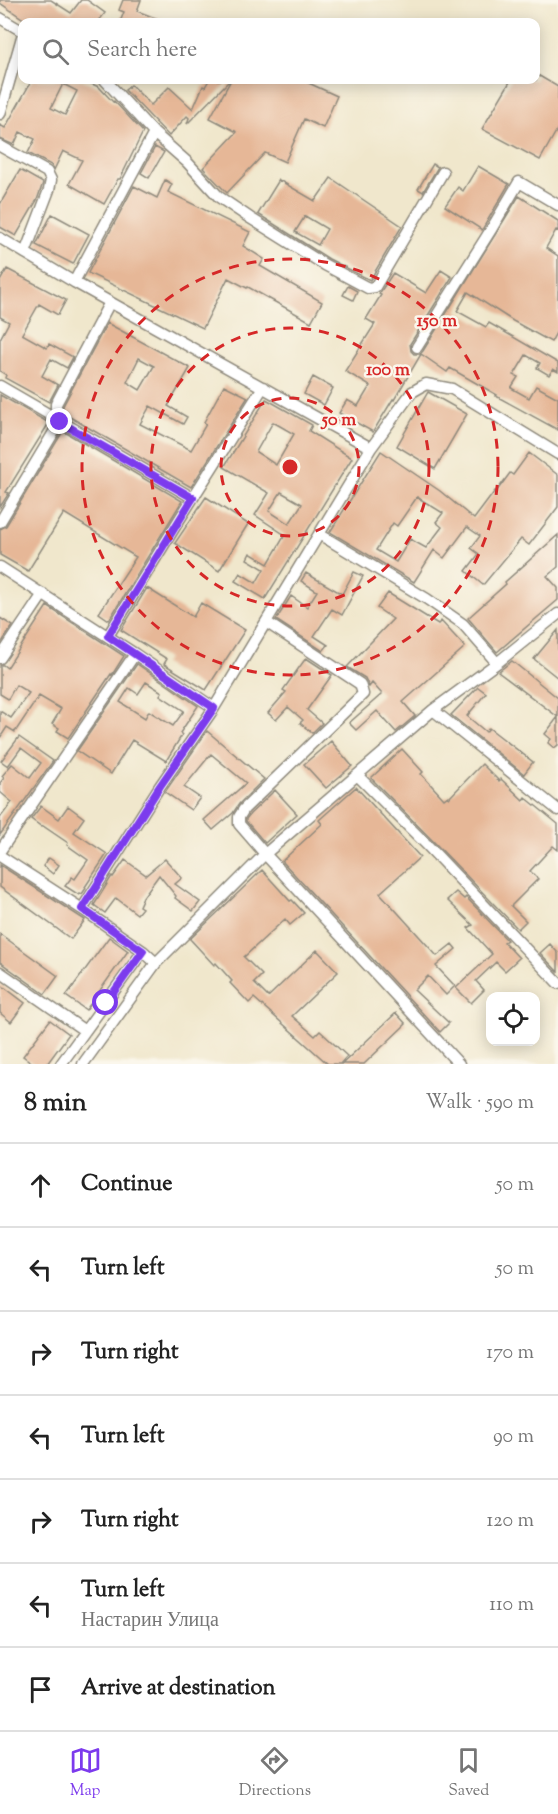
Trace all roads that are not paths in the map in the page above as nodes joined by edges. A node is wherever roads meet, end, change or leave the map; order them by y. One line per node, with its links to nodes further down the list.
1 (0, 18): 2 (street)
2 (18, 29)
3 (18, 51): 5 (street)
4 (109, 84): 6 (street)
5 (0, 114)
6 (154, 133): 8 (street); 12 (street)
7 (0, 146): 11 (street)
8 (443, 172)
9 (558, 205): 14 (street)
10 (0, 238): 11 (street)
11 (25, 253): 12 (street)
12 (74, 282): 13 (street)
13 (110, 302): 16 (street); 17 (street)
14 (417, 346)
15 (0, 386): 17 (street)
16 (263, 387): 18 (street); 20 (street)
17 (58, 420): 20 (street); 21 (street)
18 (371, 447): 19 (street); 22 (street)
19 (558, 454)
20 (193, 498): 27 (street)
21 (0, 522)
22 (319, 534): 26 (street); 30 (street)
23 (0, 567): 24 (street)
24 (43, 594): 27 (street); 29 (street)
25 (558, 614): 30 (street)
26 (266, 622): 31 (street); 36 (street)
27 (108, 636): 28 (street)
28 (135, 654): 31 (street); 35 (street)
29 (0, 658)
30 (497, 663): 32 (street)
31 (214, 708): 38 (street)
32 (433, 710): 33 (street); 34 (street)
33 (357, 775): 36 (street); 42 (street)
34 (558, 810)
35 (0, 851)
36 (265, 854): 40 (street); 46 (street)
37 (0, 856): 38 (street)
38 (82, 909): 39 (street)
39 (143, 951): 40 (street); 43 (street)
40 (156, 963): 45 (street)
41 (0, 972): 43 (street)
42 (558, 983)
43 (85, 1031): 44 (street)
44 (61, 1064)
45 (83, 1064)
46 (459, 1064)

